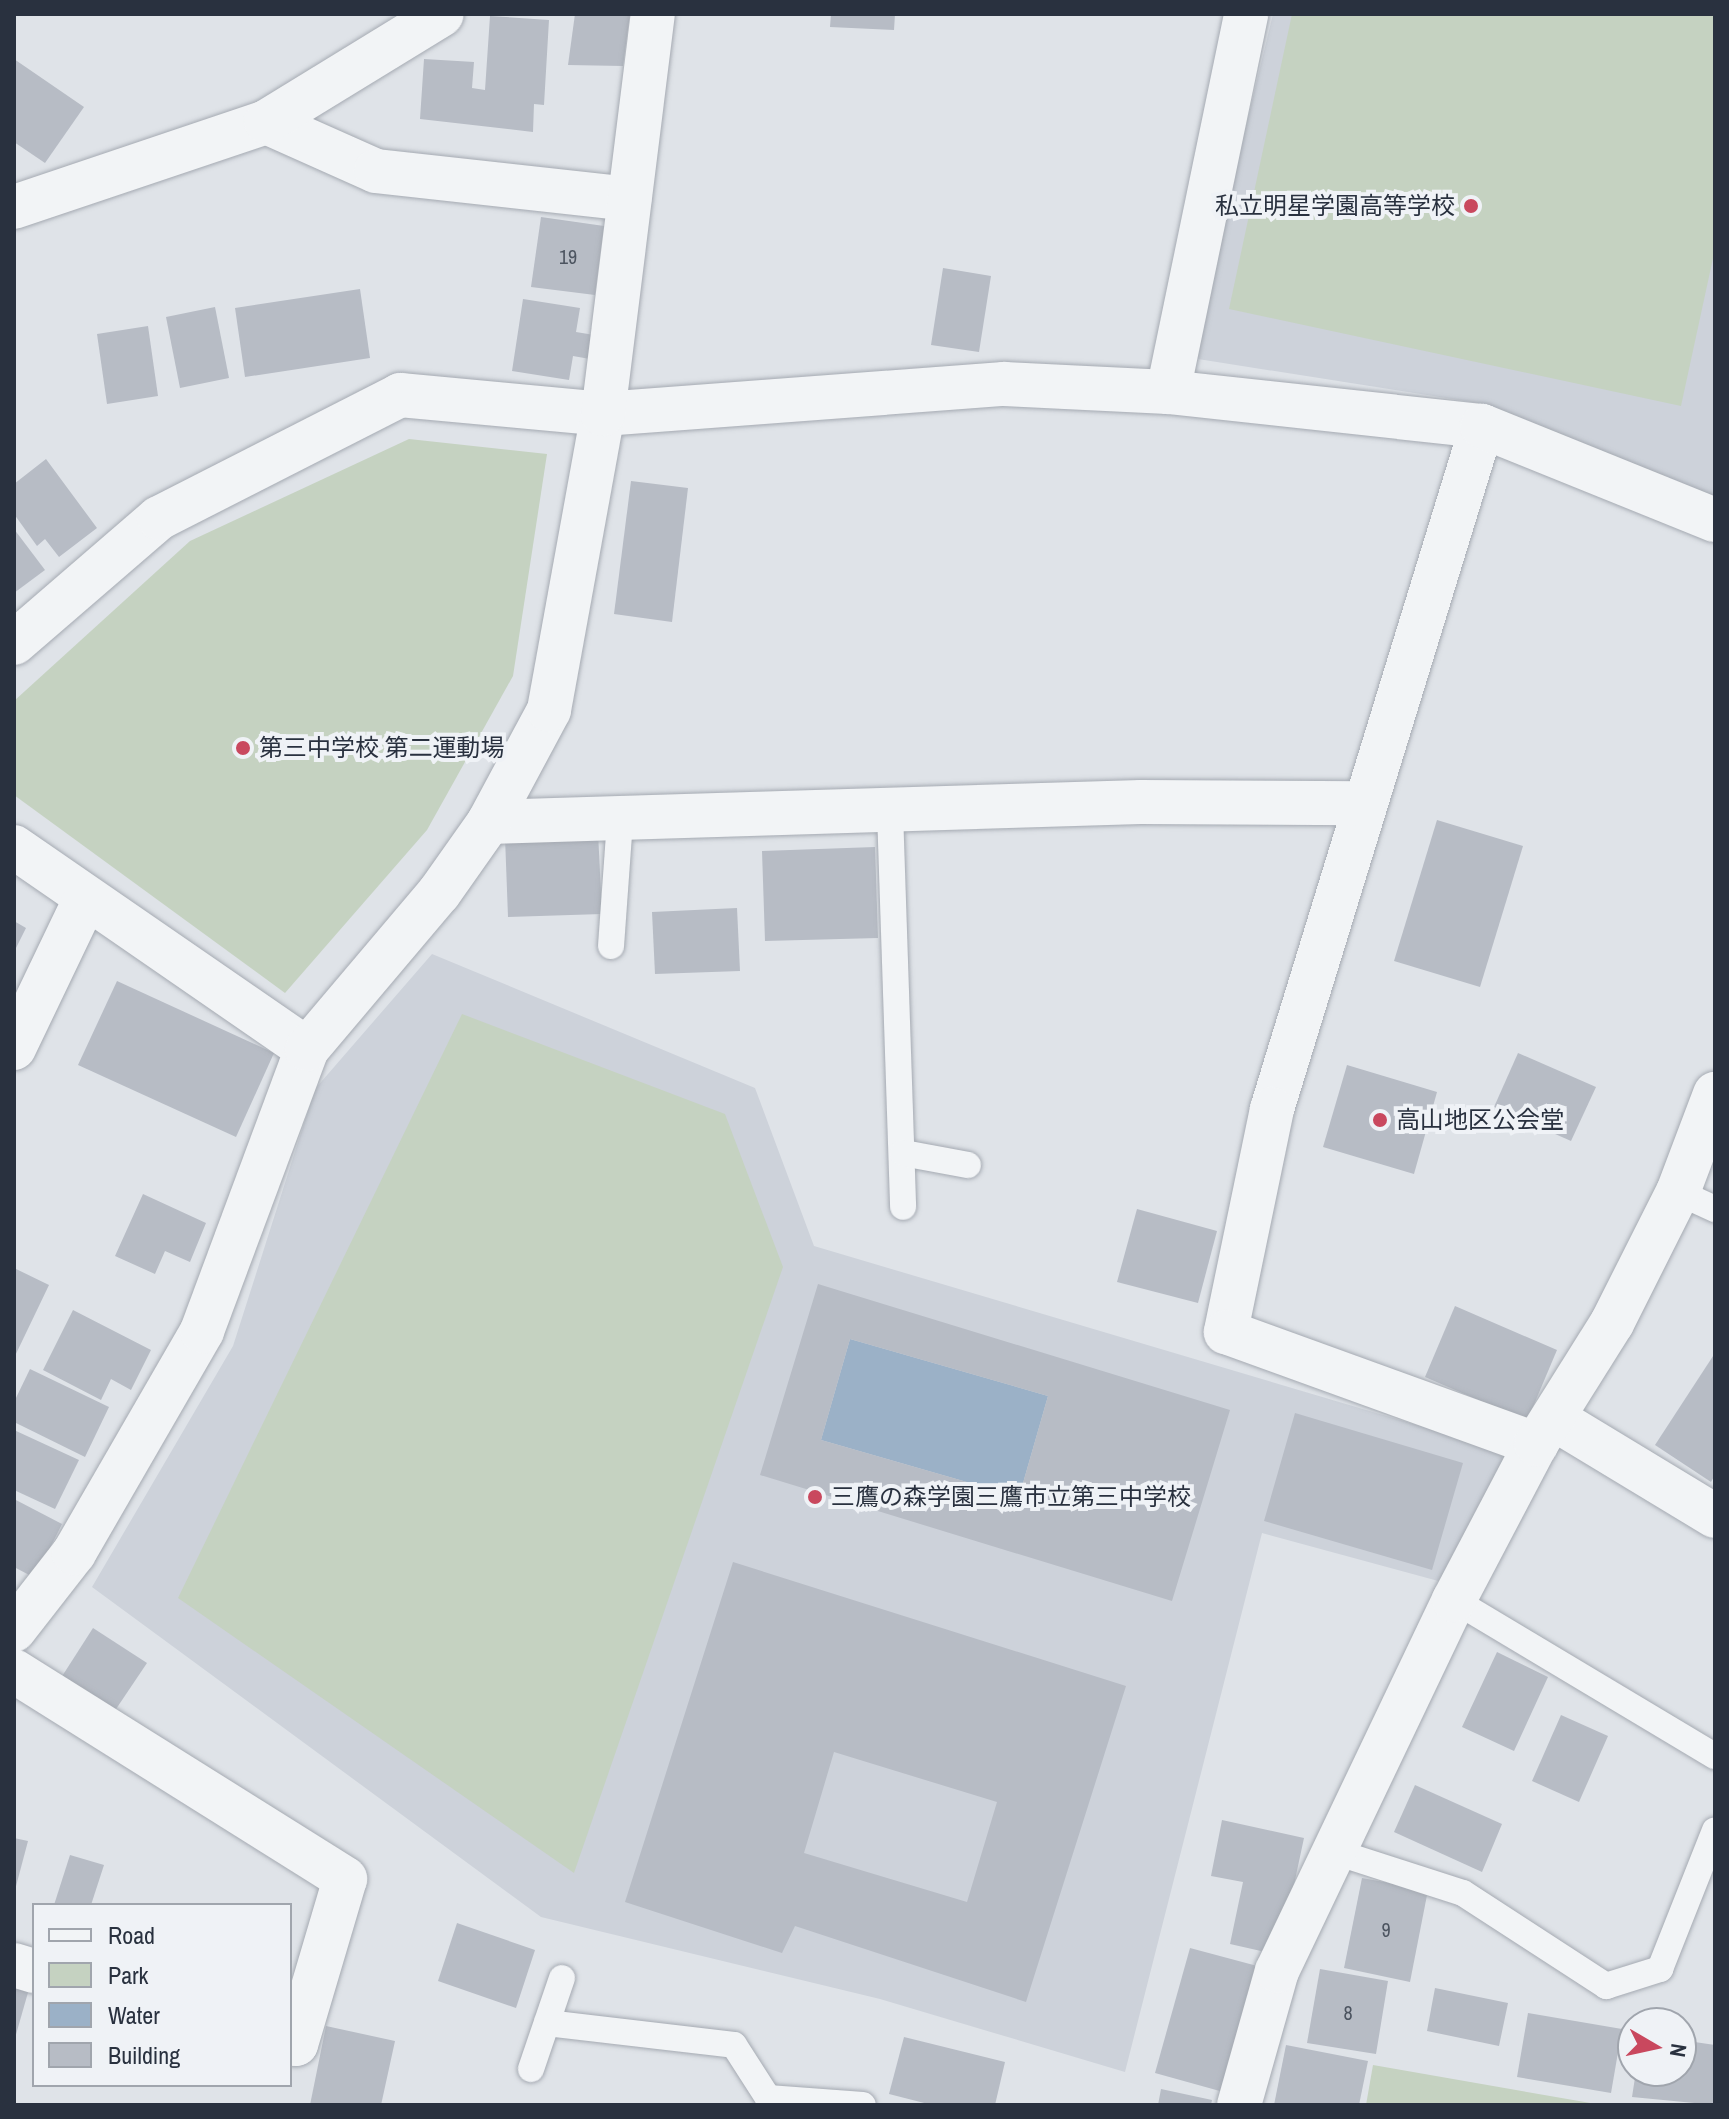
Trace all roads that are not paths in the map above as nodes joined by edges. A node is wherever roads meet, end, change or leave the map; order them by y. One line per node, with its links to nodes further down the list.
1 (442, 14): 4 (street)
2 (653, 14): 5 (street)
3 (1246, 14): 7 (street)
4 (266, 122): 5 (street); 6 (street)
5 (629, 199): 8 (street)
6 (14, 207)
7 (1168, 392): 8 (street); 9 (street)
8 (603, 414): 11 (street); 15 (street)
9 (1482, 426): 10 (street); 12 (street)
10 (1715, 520)
11 (14, 643)
12 (1363, 803): 13 (street); 26 (street)
13 (890, 811): 14 (street); 22 (lane)
14 (620, 821): 15 (street); 18 (lane)
15 (489, 822): 20 (street)
16 (14, 847): 17 (street)
17 (85, 900): 19 (street); 20 (street)
18 (611, 946)
19 (14, 1048)
20 (307, 1049): 29 (street)
21 (1715, 1094): 24 (street)
22 (903, 1153): 23 (lane); 25 (lane)
23 (968, 1165)
24 (1696, 1201): 26 (street)
25 (903, 1207)
26 (1544, 1431): 27 (street); 28 (street)
27 (1715, 1516)
28 (1454, 1600): 31 (lane); 33 (street)
29 (14, 1630)
30 (14, 1671): 36 (street)
31 (1715, 1756)
32 (1715, 1830): 33 (lane)
33 (1336, 1852): 39 (street)
34 (562, 1978): 35 (lane)
35 (547, 2023): 37 (lane); 38 (lane)
36 (292, 2043)
37 (531, 2069)
38 (863, 2105)
39 (1239, 2105)

